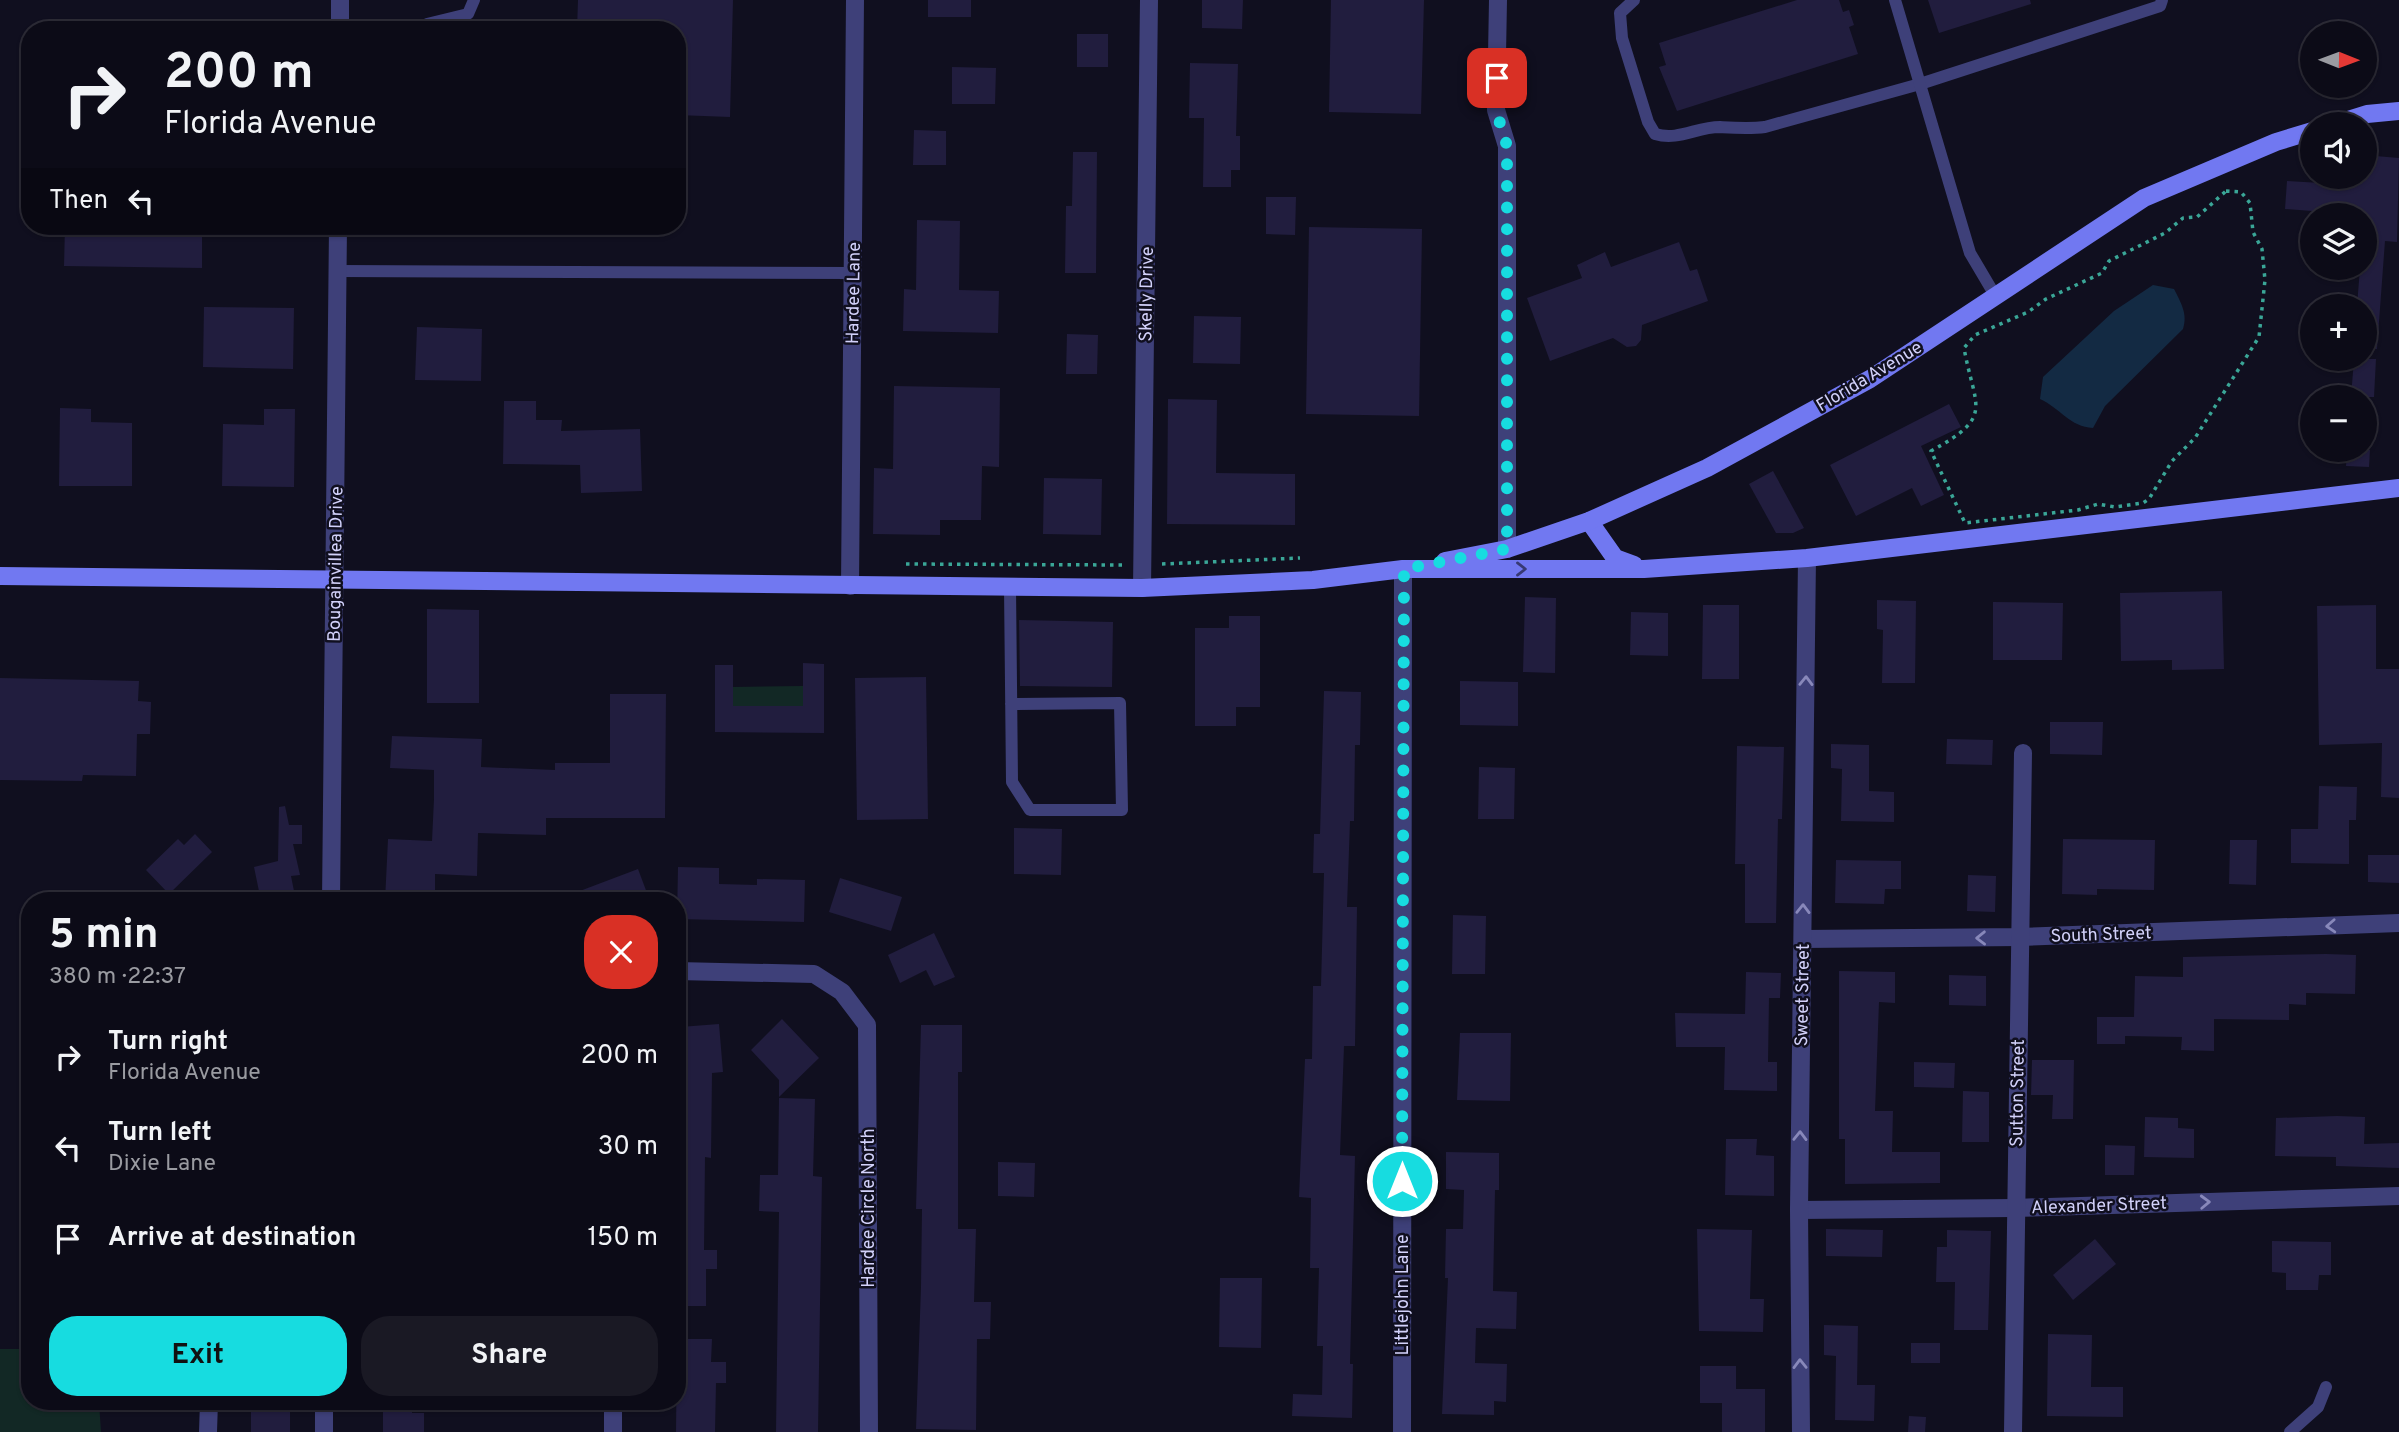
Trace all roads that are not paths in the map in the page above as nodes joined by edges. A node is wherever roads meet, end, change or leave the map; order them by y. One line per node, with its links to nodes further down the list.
1 (340, 0): 9 (street)
2 (474, 0): 10 (lane)
3 (855, 0): 17 (street, Hardee Lane)
4 (1149, 0): 29 (street, Skelly Drive)
5 (1498, 0): 21 (street)
6 (1634, 0): 11 (lane)
7 (1895, 0): 11 (lane)
8 (2162, 0): 11 (lane)
9 (340, 21)
10 (438, 21)
11 (1920, 84): 18 (lane)
12 (2399, 111): 13 (street)
13 (2377, 113)
14 (2300, 135): 18 (street, Florida Avenue)
15 (338, 235): 16 (street, Bougainvillea Drive)
16 (338, 271): 17 (lane); 26 (street, Bougainvillea Drive)
17 (853, 273): 27 (street, Hardee Lane)
18 (1996, 297): 20 (street, Florida Avenue)
19 (2399, 488): 22 (street)
20 (1589, 522): 21 (street, Florida Avenue); 24 (street)
21 (1507, 549): 23 (street, Florida Avenue)
22 (1807, 558): 24 (street); 35 (street, Sweet Street, one-way to 22)
23 (1404, 569): 24 (street, one-way to 24); 29 (street); 48 (street, Littlejohn Lane)
24 (1644, 569)
25 (0, 576): 26 (street)
26 (335, 579): 27 (street); 32 (street, Bougainvillea Drive)
27 (850, 586): 28 (street)
28 (1010, 587): 29 (street); 30 (lane)
29 (1142, 588)
30 (1011, 704): 30 (lane)
31 (2023, 753): 34 (street, Sutton Street)
32 (331, 892)
33 (2399, 923): 34 (street, South Street, one-way to 34)
34 (2021, 937): 35 (street, South Street, one-way to 35); 38 (street, Sutton Street)
35 (1802, 939): 39 (street, Sweet Street, one-way to 35)
36 (686, 971): 47 (street, Hardee Circle North)
37 (2399, 1196): 38 (street, Alexander Street, one-way to 37)
38 (2014, 1208): 39 (street, Alexander Street); 50 (street, Sutton Street)
39 (1798, 1210): 49 (street, Sweet Street, one-way to 39)
40 (2326, 1387): 51 (lane)
41 (209, 1410): 44 (street)
42 (324, 1410): 45 (street)
43 (613, 1410): 46 (street)
44 (208, 1432)
45 (324, 1432)
46 (613, 1432)
47 (869, 1432)
48 (1402, 1432)
49 (1801, 1432)
50 (2013, 1432)
51 (2290, 1432)

